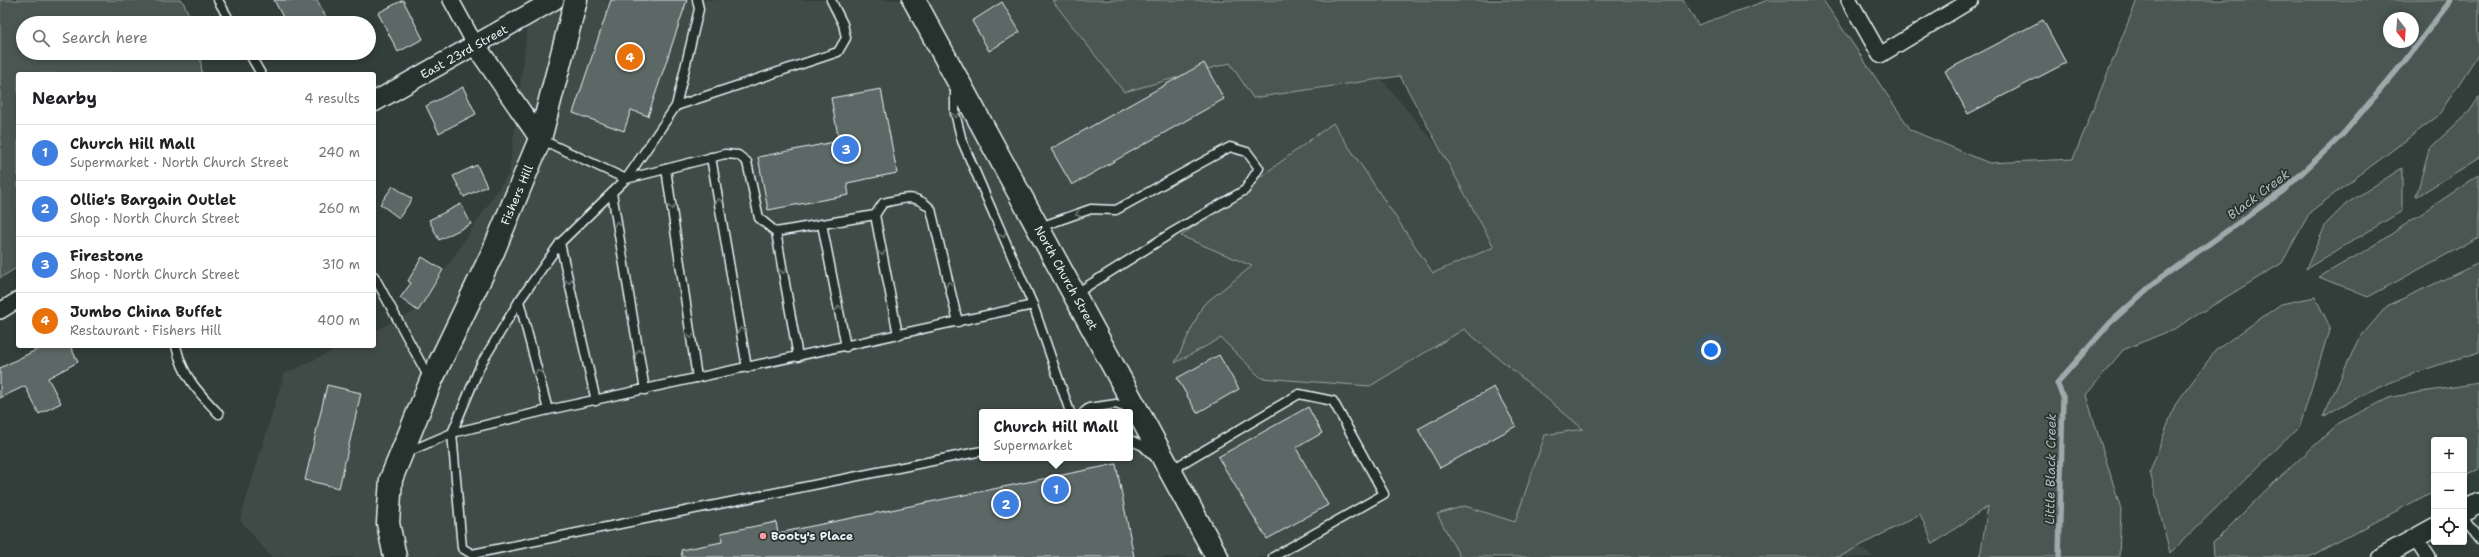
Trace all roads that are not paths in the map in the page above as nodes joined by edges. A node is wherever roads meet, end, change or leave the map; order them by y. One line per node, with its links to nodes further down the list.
1 (218, 0): 10 (lane)
2 (451, 0): 11 (street)
3 (554, 0): 11 (street, East 23rd Street)
4 (576, 0): 17 (main road, Fishers Hill)
5 (697, 0): 16 (lane)
6 (831, 0): 16 (lane)
7 (914, 0): 14 (main road, North Church Street)
8 (1849, 0): 9 (street)
9 (1971, 0)
10 (228, 16)
11 (476, 46): 15 (street, East 23rd Street); 17 (street)
12 (253, 60): 13 (lane)
13 (260, 72)
14 (955, 76): 24 (main road, North Church Street); 31 (lane, one-way to 31)
15 (376, 101)
16 (676, 106): 20 (lane)
17 (540, 139): 20 (lane); 40 (main road, Fishers Hill)
18 (711, 157): 19 (lane); 25 (lane); 38 (lane, one-way to 18)
19 (666, 169): 20 (lane); 39 (lane, one-way to 39)
20 (626, 179): 21 (lane)
21 (612, 193): 26 (lane); 41 (lane, one-way to 21)
22 (874, 215): 23 (lane); 33 (lane, one-way to 22); 34 (lane, one-way to 34)
23 (822, 224): 25 (lane); 35 (lane, one-way to 23)
24 (1038, 228): 28 (main road, North Church Street); 28 (lane, one-way to 24)
25 (776, 232): 37 (lane, one-way to 37)
26 (560, 243): 30 (lane); 42 (lane, one-way to 42)
27 (376, 280): 40 (lane)
28 (1074, 294): 49 (main road, North Church Street)
29 (16, 301): 32 (street)
30 (519, 301): 46 (lane, one-way to 30); 50 (lane)
31 (1033, 305): 33 (lane); 43 (lane)
32 (0, 310)
33 (958, 322): 34 (lane)
34 (898, 335): 35 (lane)
35 (846, 346): 37 (lane)
36 (176, 348): 48 (lane)
37 (798, 357): 38 (lane)
38 (747, 368): 39 (lane)
39 (697, 378): 41 (lane)
40 (431, 381): 53 (main road, Fishers Hill)
41 (645, 390): 42 (lane)
42 (596, 401): 46 (lane)
43 (1069, 409)
44 (1088, 409): 45 (lane)
45 (1128, 409)
46 (548, 410): 50 (lane)
47 (1133, 411): 49 (lane)
48 (220, 414)
49 (1140, 414): 54 (main road, North Church Street)
50 (452, 433): 52 (lane); 53 (lane)
51 (1133, 441): 54 (lane)
52 (979, 452)
53 (401, 455): 61 (main road, Fishers Hill)
54 (1173, 477): 62 (main road, North Church Street); 63 (lane)
55 (2479, 503): 56 (street)
56 (2467, 509)
57 (2467, 522): 60 (lane)
58 (2431, 530): 59 (street)
59 (2416, 539): 64 (street); 65 (street)
60 (2479, 540)
61 (395, 557)
62 (1217, 557)
63 (1272, 557)
64 (2382, 557)
65 (2428, 557)

